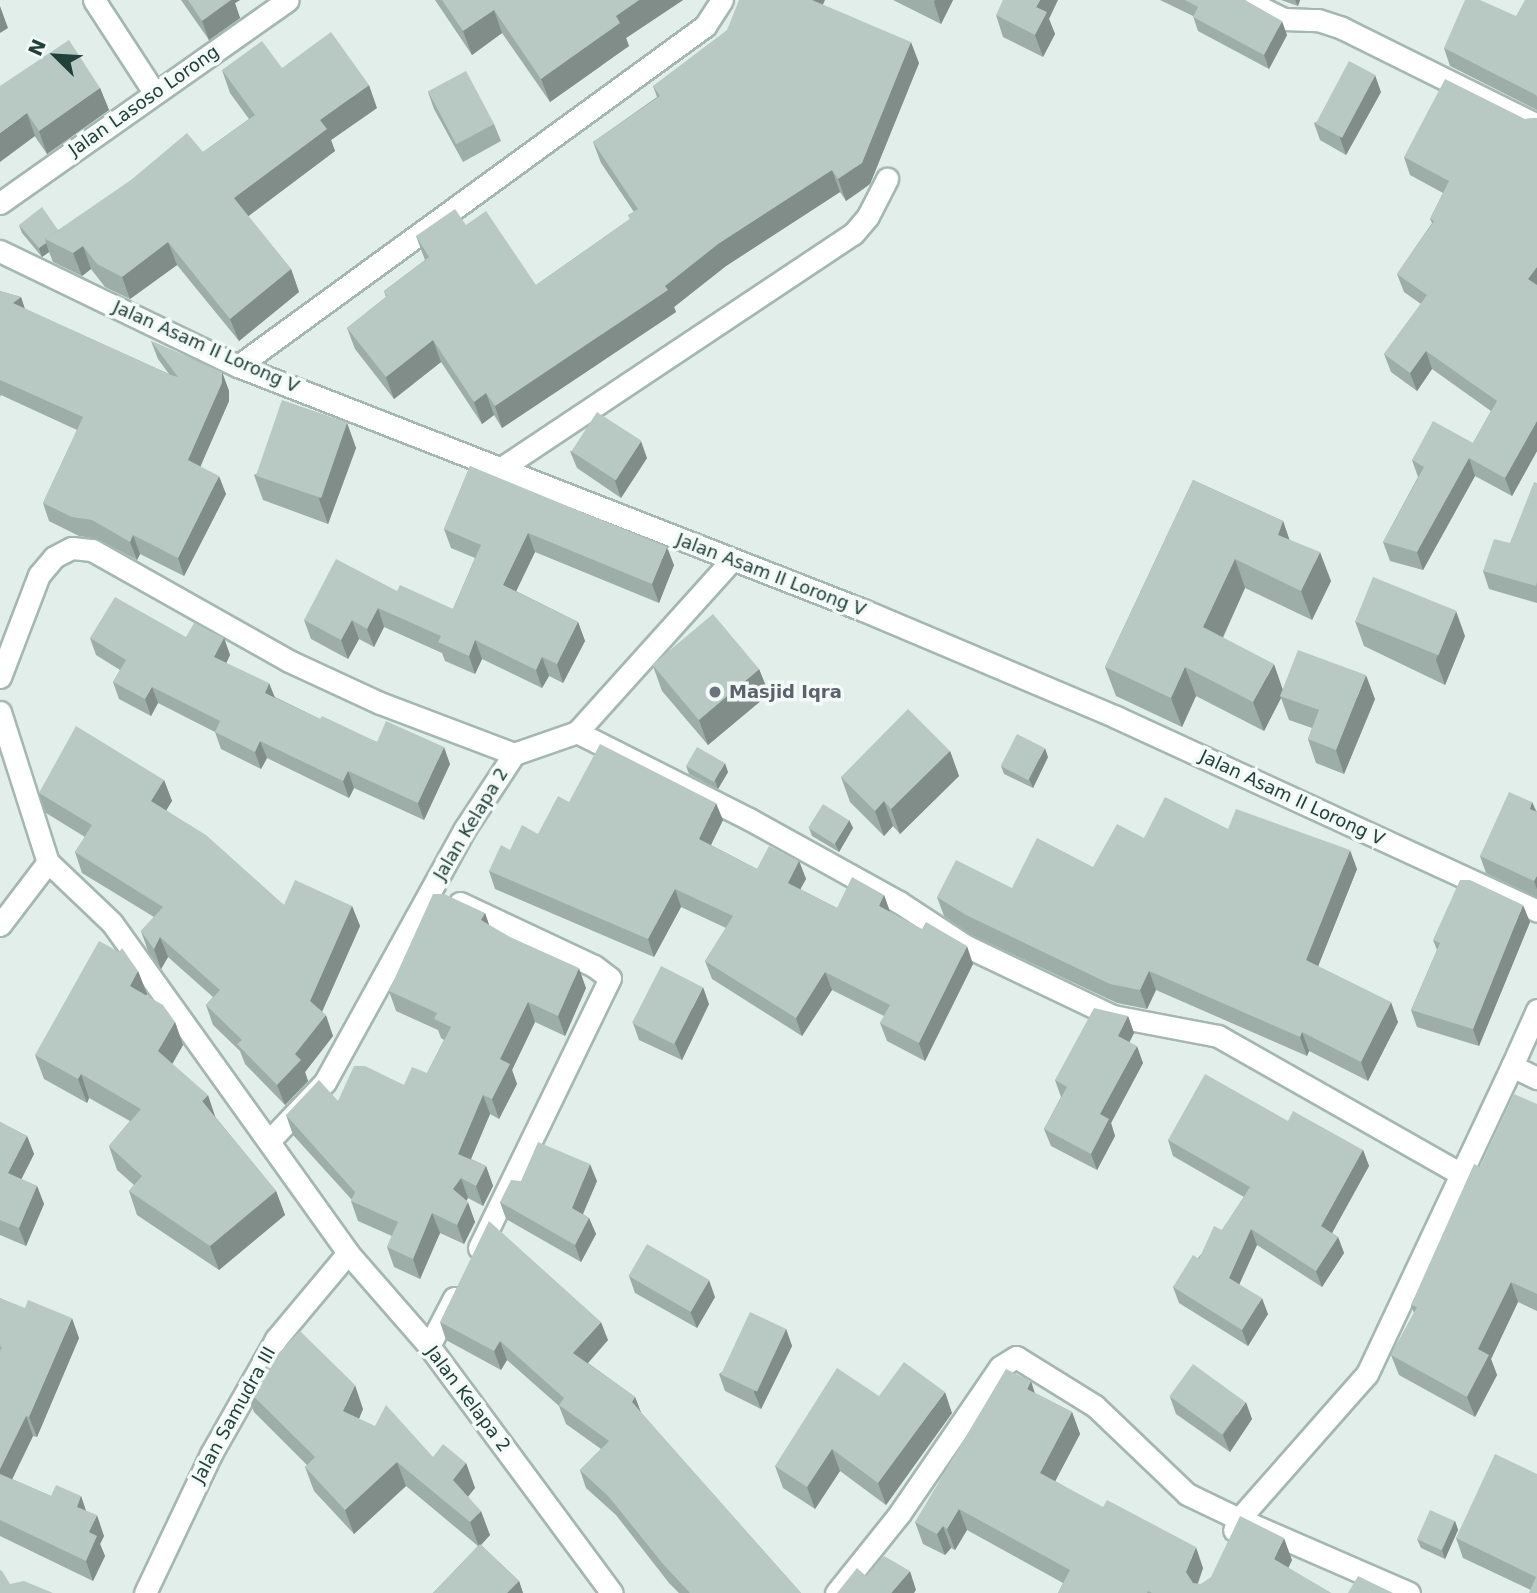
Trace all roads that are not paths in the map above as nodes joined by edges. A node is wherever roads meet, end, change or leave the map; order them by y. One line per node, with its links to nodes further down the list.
1 (94, 0): 5 (street)
2 (289, 0): 5 (street, Jalan Lasoso Lorong)
3 (722, 0): 10 (street)
4 (1245, 0): 6 (street)
5 (154, 92): 8 (street, Jalan Lasoso Lorong)
6 (1537, 125)
7 (887, 179): 11 (street)
8 (0, 203)
9 (0, 251): 10 (street, Jalan Asam II Lorong V)
10 (238, 366): 11 (street, Jalan Asam II Lorong V)
11 (500, 469): 12 (street, Jalan Asam II Lorong V)
12 (731, 561): 15 (street, Jalan Kelapa 2); 19 (street, Jalan Asam II Lorong V)
13 (0, 677): 16 (street)
14 (0, 712): 17 (street, Jalan Kelapa 2)
15 (577, 732): 16 (street, Jalan Kelapa 2); 25 (street)
16 (514, 754): 18 (street, Jalan Kelapa 2)
17 (48, 862): 20 (street); 24 (street, Jalan Kelapa 2)
18 (431, 890): 24 (street, Jalan Kelapa 2); 27 (street)
19 (1537, 911)
20 (0, 925)
21 (1537, 1010): 22 (street)
22 (1512, 1066): 23 (street); 25 (street)
23 (1537, 1078)
24 (269, 1141): 26 (street, Jalan Kelapa 2)
25 (1461, 1174): 28 (street)
26 (348, 1253): 27 (street, Jalan Kelapa 2); 30 (street, Jalan Samudra III)
27 (429, 1346): 31 (street, Jalan Kelapa 2)
28 (1239, 1519): 29 (street); 32 (street); 33 (street)
29 (1223, 1556)
30 (145, 1593)
31 (612, 1593)
32 (836, 1593)
33 (1409, 1593)

